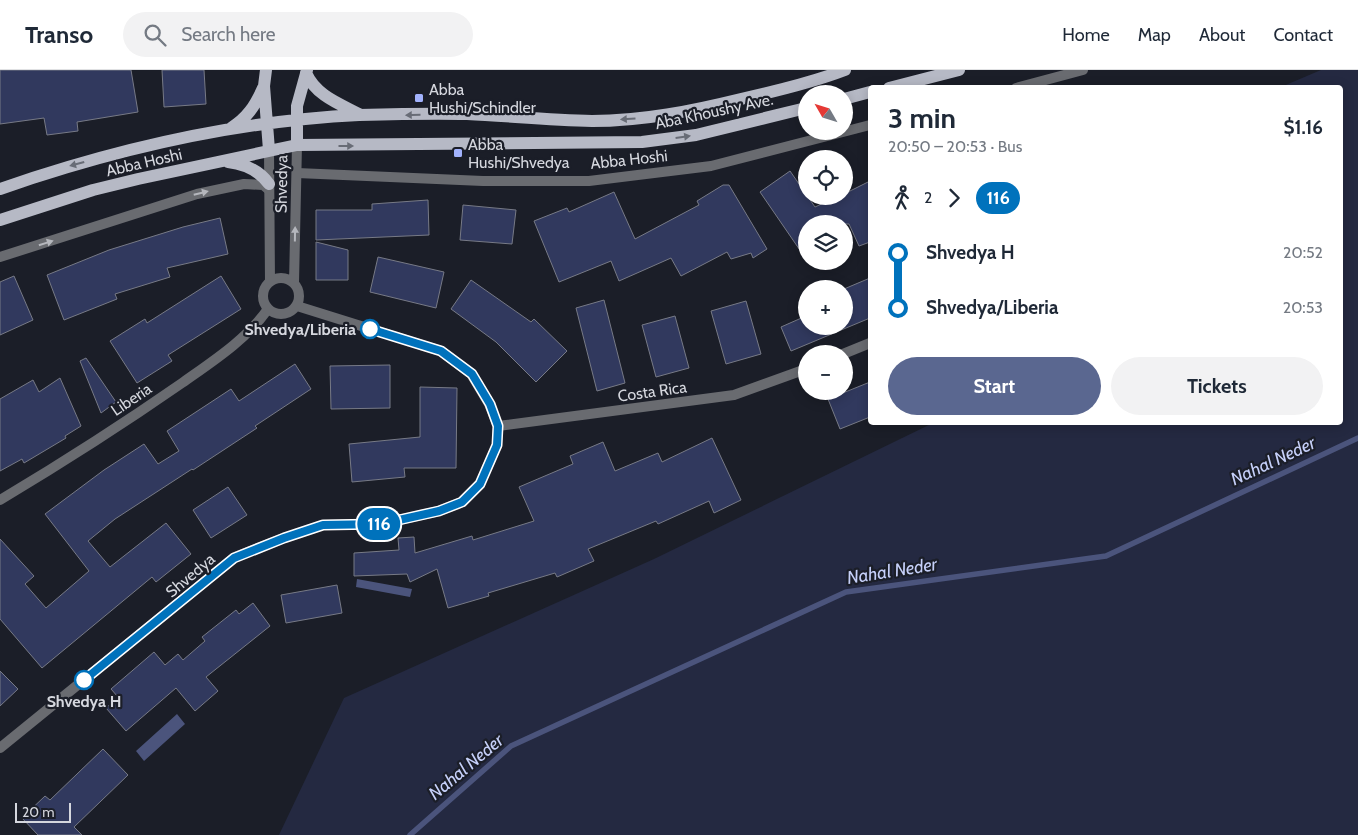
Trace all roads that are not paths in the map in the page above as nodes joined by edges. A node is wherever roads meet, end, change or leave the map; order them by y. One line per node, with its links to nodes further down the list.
1 (266, 70): 8 (main road)
2 (845, 70): 12 (main road, Aba Khoushy Ave., one-way to 12)
3 (959, 70): 6 (main road)
4 (1083, 70): 7 (street)
5 (306, 71): 12 (main road); 13 (main road)
6 (900, 85)
7 (1027, 85)
8 (264, 86): 14 (main road); 16 (main road)
9 (868, 93): 10 (main road)
10 (853, 97)
11 (798, 110): 17 (main road, Aba Khoushy Ave., one-way to 11)
12 (361, 115): 13 (main road, Aba Khoushy Ave.)
13 (297, 119): 14 (main road, Aba Khoushy Ave.); 17 (main road)
14 (267, 123): 16 (main road, Abba Hoshi); 18 (main road)
15 (868, 126): 20 (street, Abba Hoshi)
16 (227, 131): 22 (main road, Abba Hoshi, one-way to 22)
17 (297, 146): 18 (main road, Abba Hoshi); 20 (street, Shvedya)
18 (269, 150): 19 (main road, Abba Hoshi); 21 (street, Shvedya)
19 (223, 161): 21 (main road); 23 (main road, Abba Hoshi)
20 (296, 174): 26 (street, Shvedya, one-way to 20)
21 (269, 187): 24 (street, one-way to 21); 25 (street, Shvedya)
22 (0, 188)
23 (0, 220)
24 (0, 258)
25 (270, 282): 26 (street); 28 (street, Shvedya)
26 (294, 283): 27 (street, Shvedya)
27 (297, 306): 28 (street); 32 (street, Shvedya)
28 (268, 309): 33 (street, Liberia)
29 (868, 344): 30 (street)
30 (853, 350)
31 (798, 372): 32 (street, Costa Rica)
32 (498, 426): 34 (street, Shvedya)
33 (0, 500)
34 (0, 748)

